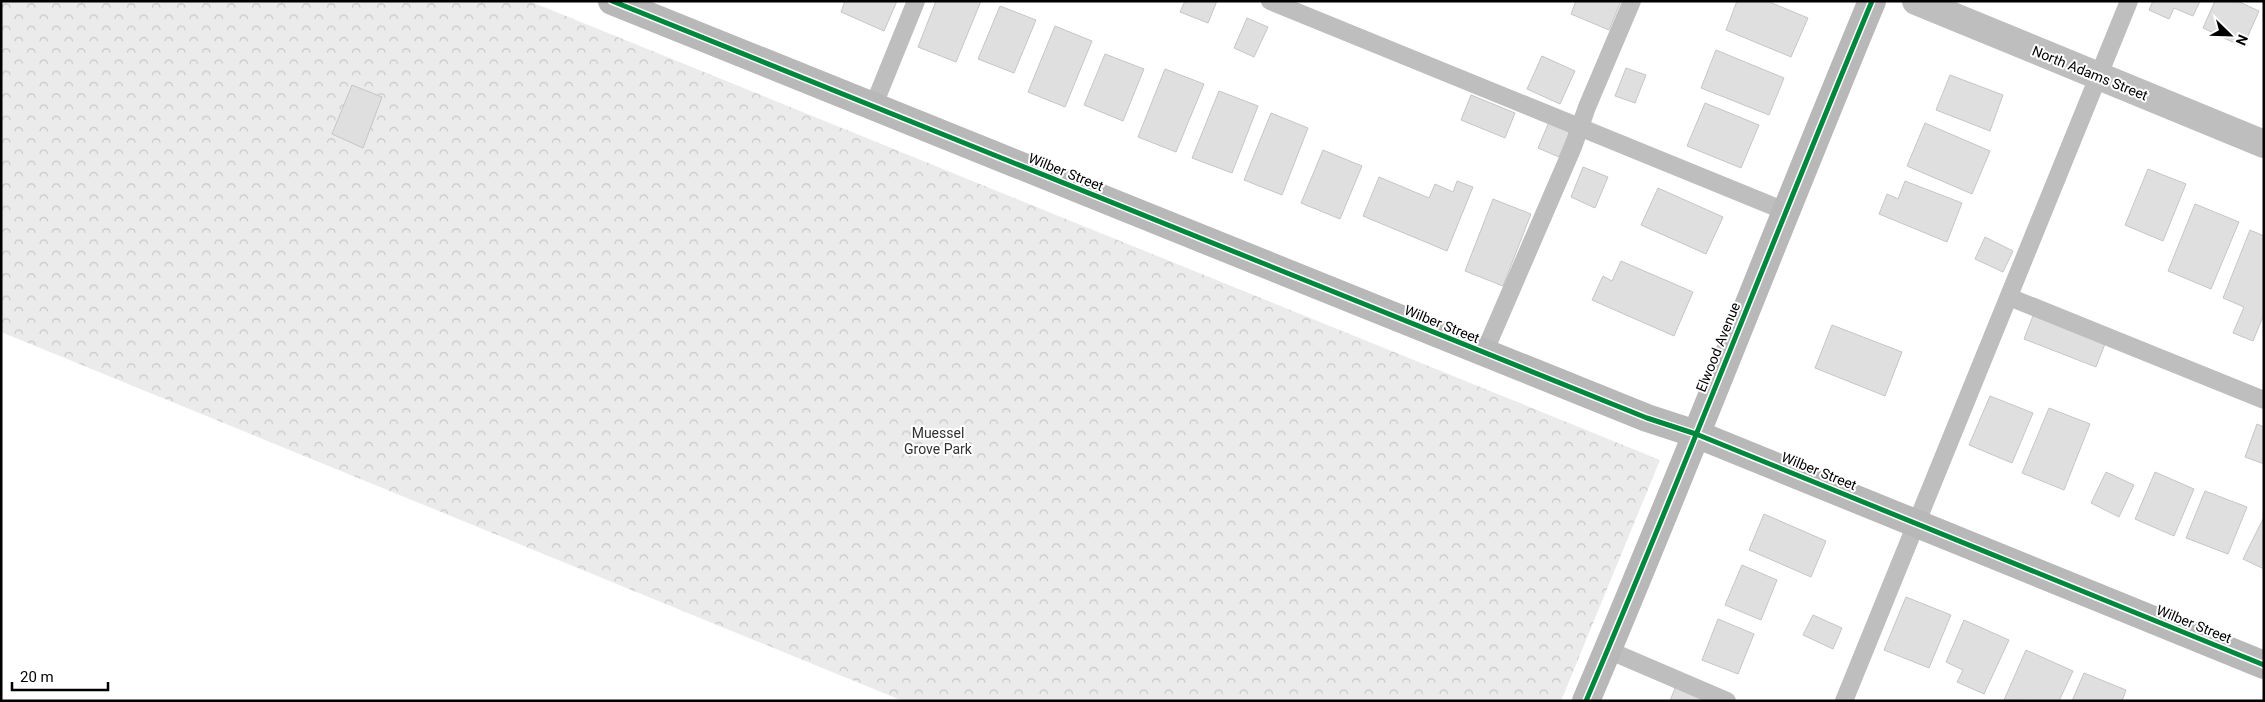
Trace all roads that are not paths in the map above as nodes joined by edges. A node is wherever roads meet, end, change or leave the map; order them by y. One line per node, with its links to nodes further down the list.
1 (612, 1): 9 (street, Wilber Street)
2 (916, 1): 9 (lane)
3 (1270, 1): 10 (lane)
4 (1632, 1): 10 (lane)
5 (1872, 1): 12 (street, Elwood Avenue)
6 (1916, 1): 8 (street, North Adams Street)
7 (2129, 1): 8 (lane)
8 (2099, 76): 11 (street, North Adams Street); 13 (lane)
9 (873, 106): 14 (street, Wilber Street)
10 (1580, 126): 12 (lane); 14 (lane)
11 (2264, 144)
12 (1785, 211): 16 (street, Elwood Avenue)
13 (2009, 297): 15 (lane); 17 (lane)
14 (1484, 353): 16 (street, Wilber Street)
15 (2264, 400)
16 (1696, 434): 17 (street, Wilber Street); 18 (street, Elwood Avenue)
17 (1916, 522): 19 (street, Wilber Street); 22 (lane)
18 (1608, 650): 20 (street, Elwood Avenue); 21 (lane)
19 (2264, 666)
20 (1586, 701)
21 (1727, 701)
22 (1844, 701)

